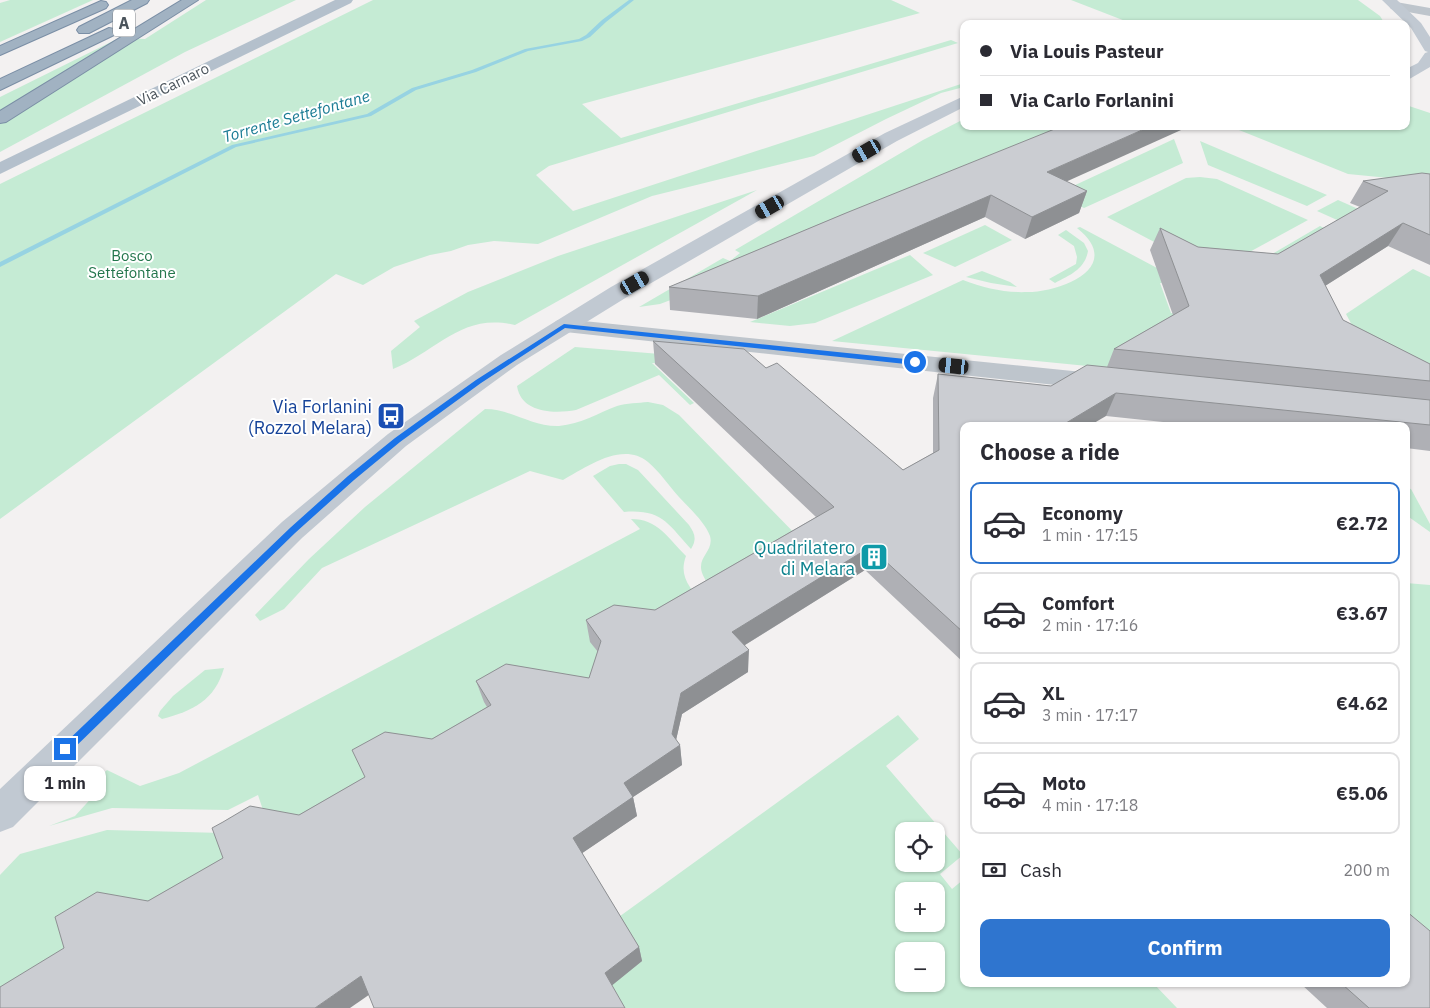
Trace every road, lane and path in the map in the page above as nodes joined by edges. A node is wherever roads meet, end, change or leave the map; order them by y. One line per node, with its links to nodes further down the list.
1 (112, 0): 13 (highway)
2 (142, 0): 16 (highway, A)
3 (168, 0): 18 (highway, A)
4 (191, 0): 20 (highway)
5 (346, 0): 12 (main road, Via Carnaro)
6 (1392, 3): 7 (street); 8 (main road)
7 (1430, 12)
8 (1409, 20)
9 (1410, 21): 11 (main road)
10 (253, 29): 12 (main road)
11 (1430, 48)
12 (244, 49): 22 (main road, Via Carnaro)
13 (0, 51)
14 (1430, 56): 17 (main road)
15 (189, 60): 21 (main road)
16 (0, 71)
17 (1410, 74)
18 (0, 85)
19 (960, 103): 23 (main road)
20 (0, 118)
21 (0, 159)
22 (0, 169)
23 (564, 326): 24 (street); 25 (main road)
24 (1123, 384)
25 (0, 814)

